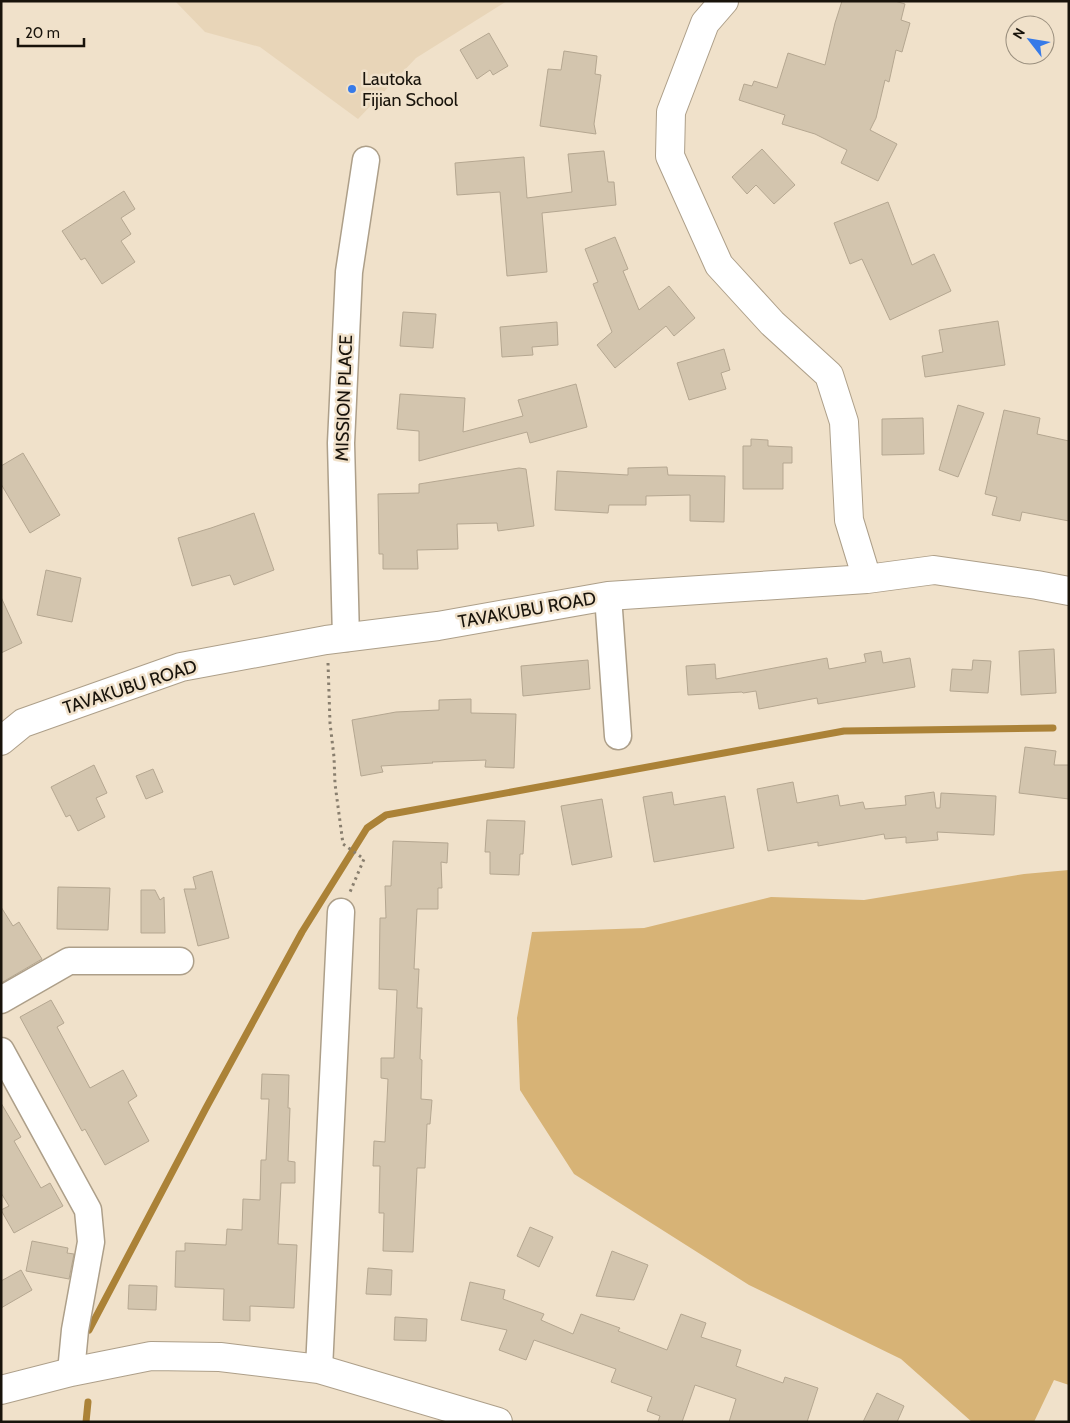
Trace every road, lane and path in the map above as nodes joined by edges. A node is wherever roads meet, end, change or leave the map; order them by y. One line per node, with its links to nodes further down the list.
1 (724, 1): 3 (main road)
2 (366, 160): 6 (street, MISSION PLACE)
3 (867, 579): 4 (main road, TAVAKUBU ROAD); 5 (main road, TAVAKUBU ROAD)
4 (1069, 591)
5 (608, 596): 6 (main road, TAVAKUBU ROAD); 7 (street)
6 (336, 639): 8 (main road, TAVAKUBU ROAD); 9 (path)
7 (618, 736)
8 (1, 741)
9 (341, 912): 13 (street)
10 (180, 962): 11 (street)
11 (1, 1000)
12 (1, 1051): 14 (street)
13 (319, 1369): 14 (main road); 16 (main road)
14 (71, 1372): 15 (main road)
15 (1, 1390)
16 (498, 1422)

